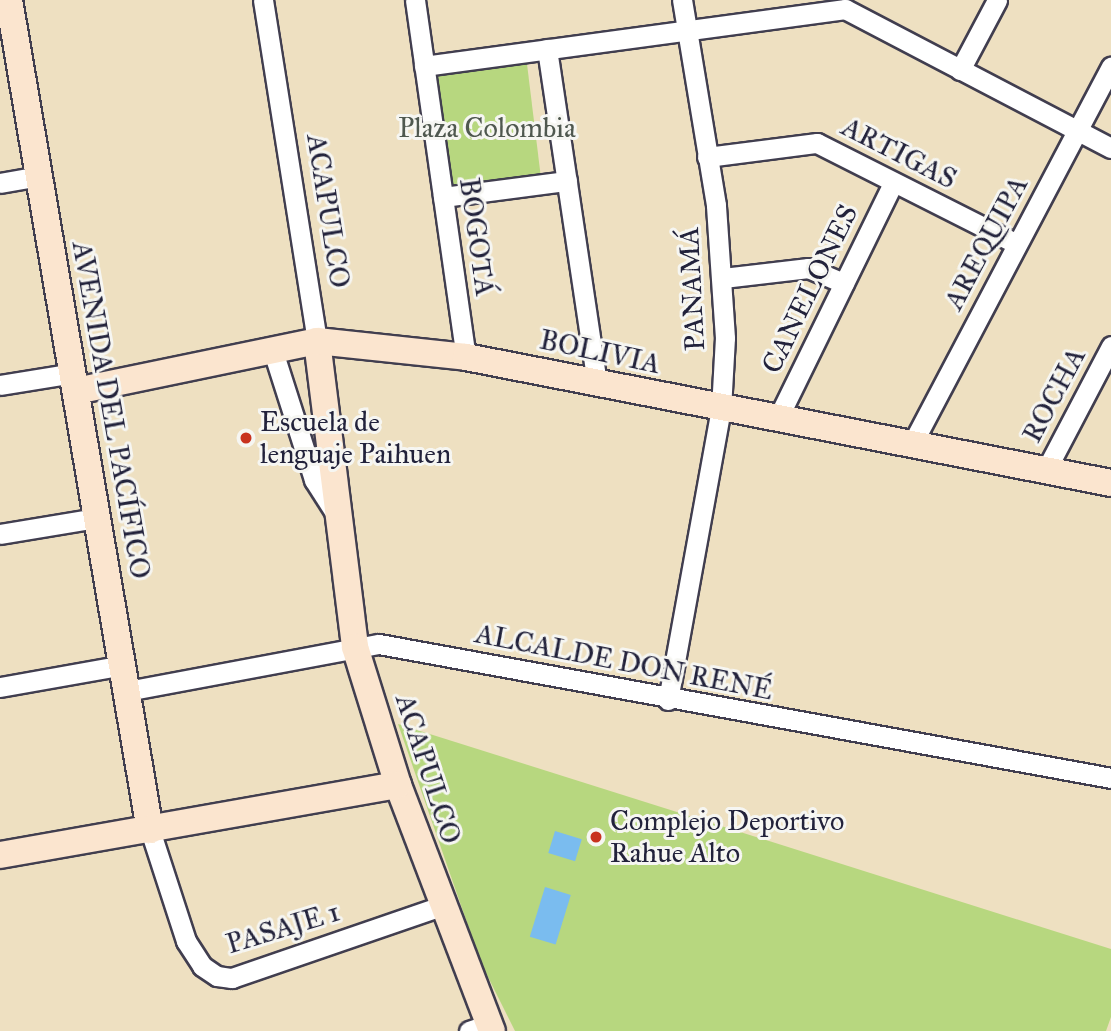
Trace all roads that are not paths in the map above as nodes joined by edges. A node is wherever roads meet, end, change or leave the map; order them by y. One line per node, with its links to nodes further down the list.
1 (9, 0): 8 (street, AVENIDA DEL PACÍFICO)
2 (263, 0): 24 (street, ACAPULCO)
3 (415, 0): 10 (street, BOGOTÁ)
4 (682, 0): 7 (street, PANAMÁ)
5 (997, 0): 12 (street)
6 (847, 4): 7 (street); 12 (street)
7 (687, 30): 9 (street); 15 (street, PANAMÁ)
8 (7, 34): 16 (street, AVENIDA DEL PACÍFICO)
9 (547, 49): 10 (street); 17 (street)
10 (424, 66): 20 (street, BOGOTÁ)
11 (1111, 66): 13 (street, AREQUIPA)
12 (960, 70): 13 (street)
13 (1077, 130): 14 (street); 21 (street, AREQUIPA)
14 (1111, 148)
15 (707, 157): 19 (street, ARTIGAS); 22 (street, PANAMÁ)
16 (39, 176): 18 (street); 28 (street, AVENIDA DEL PACÍFICO)
17 (567, 181): 20 (street); 29 (street)
18 (0, 183)
19 (893, 183): 21 (street, ARTIGAS); 23 (street, CANELONES)
20 (443, 198): 27 (street, BOGOTÁ)
21 (1017, 244): 33 (street, AREQUIPA)
22 (723, 278): 23 (street); 31 (street, PANAMÁ)
23 (844, 283): 32 (street, CANELONES)
24 (317, 341): 26 (street, BOLIVIA); 27 (street, BOLIVIA); 36 (street, ACAPULCO)
25 (1111, 346): 34 (street, ROCHA)
26 (272, 348): 28 (street, BOLIVIA); 36 (street, ACAPULCO)
27 (466, 357): 29 (street, BOLIVIA)
28 (74, 382): 30 (street); 37 (street, AVENIDA DEL PACÍFICO)
29 (597, 383): 31 (street, BOLIVIA)
30 (0, 385)
31 (721, 409): 32 (street, BOLIVIA); 42 (street, PANAMÁ)
32 (777, 420): 33 (street, BOLIVIA)
33 (911, 446): 34 (street, BOLIVIA)
34 (1046, 470): 35 (street, BOLIVIA)
35 (1111, 483)
36 (337, 517): 39 (street, ACAPULCO)
37 (97, 518): 38 (street); 40 (street, AVENIDA DEL PACÍFICO)
38 (0, 534)
39 (355, 648): 40 (street, ALCALDE DON RENÉ); 42 (street, ALCALDE DON RENÉ); 44 (street, ACAPULCO)
40 (125, 678): 41 (street, ALCALDE DON RENÉ); 45 (street, AVENIDA DEL PACÍFICO)
41 (0, 687)
42 (668, 699): 43 (street, ALCALDE DON RENÉ)
43 (1111, 778)
44 (398, 785): 45 (street); 47 (street, ACAPULCO)
45 (150, 830): 46 (street); 47 (street, PASAJE 1)
46 (0, 855)
47 (441, 906): 48 (street, ACAPULCO)
48 (484, 1029)

